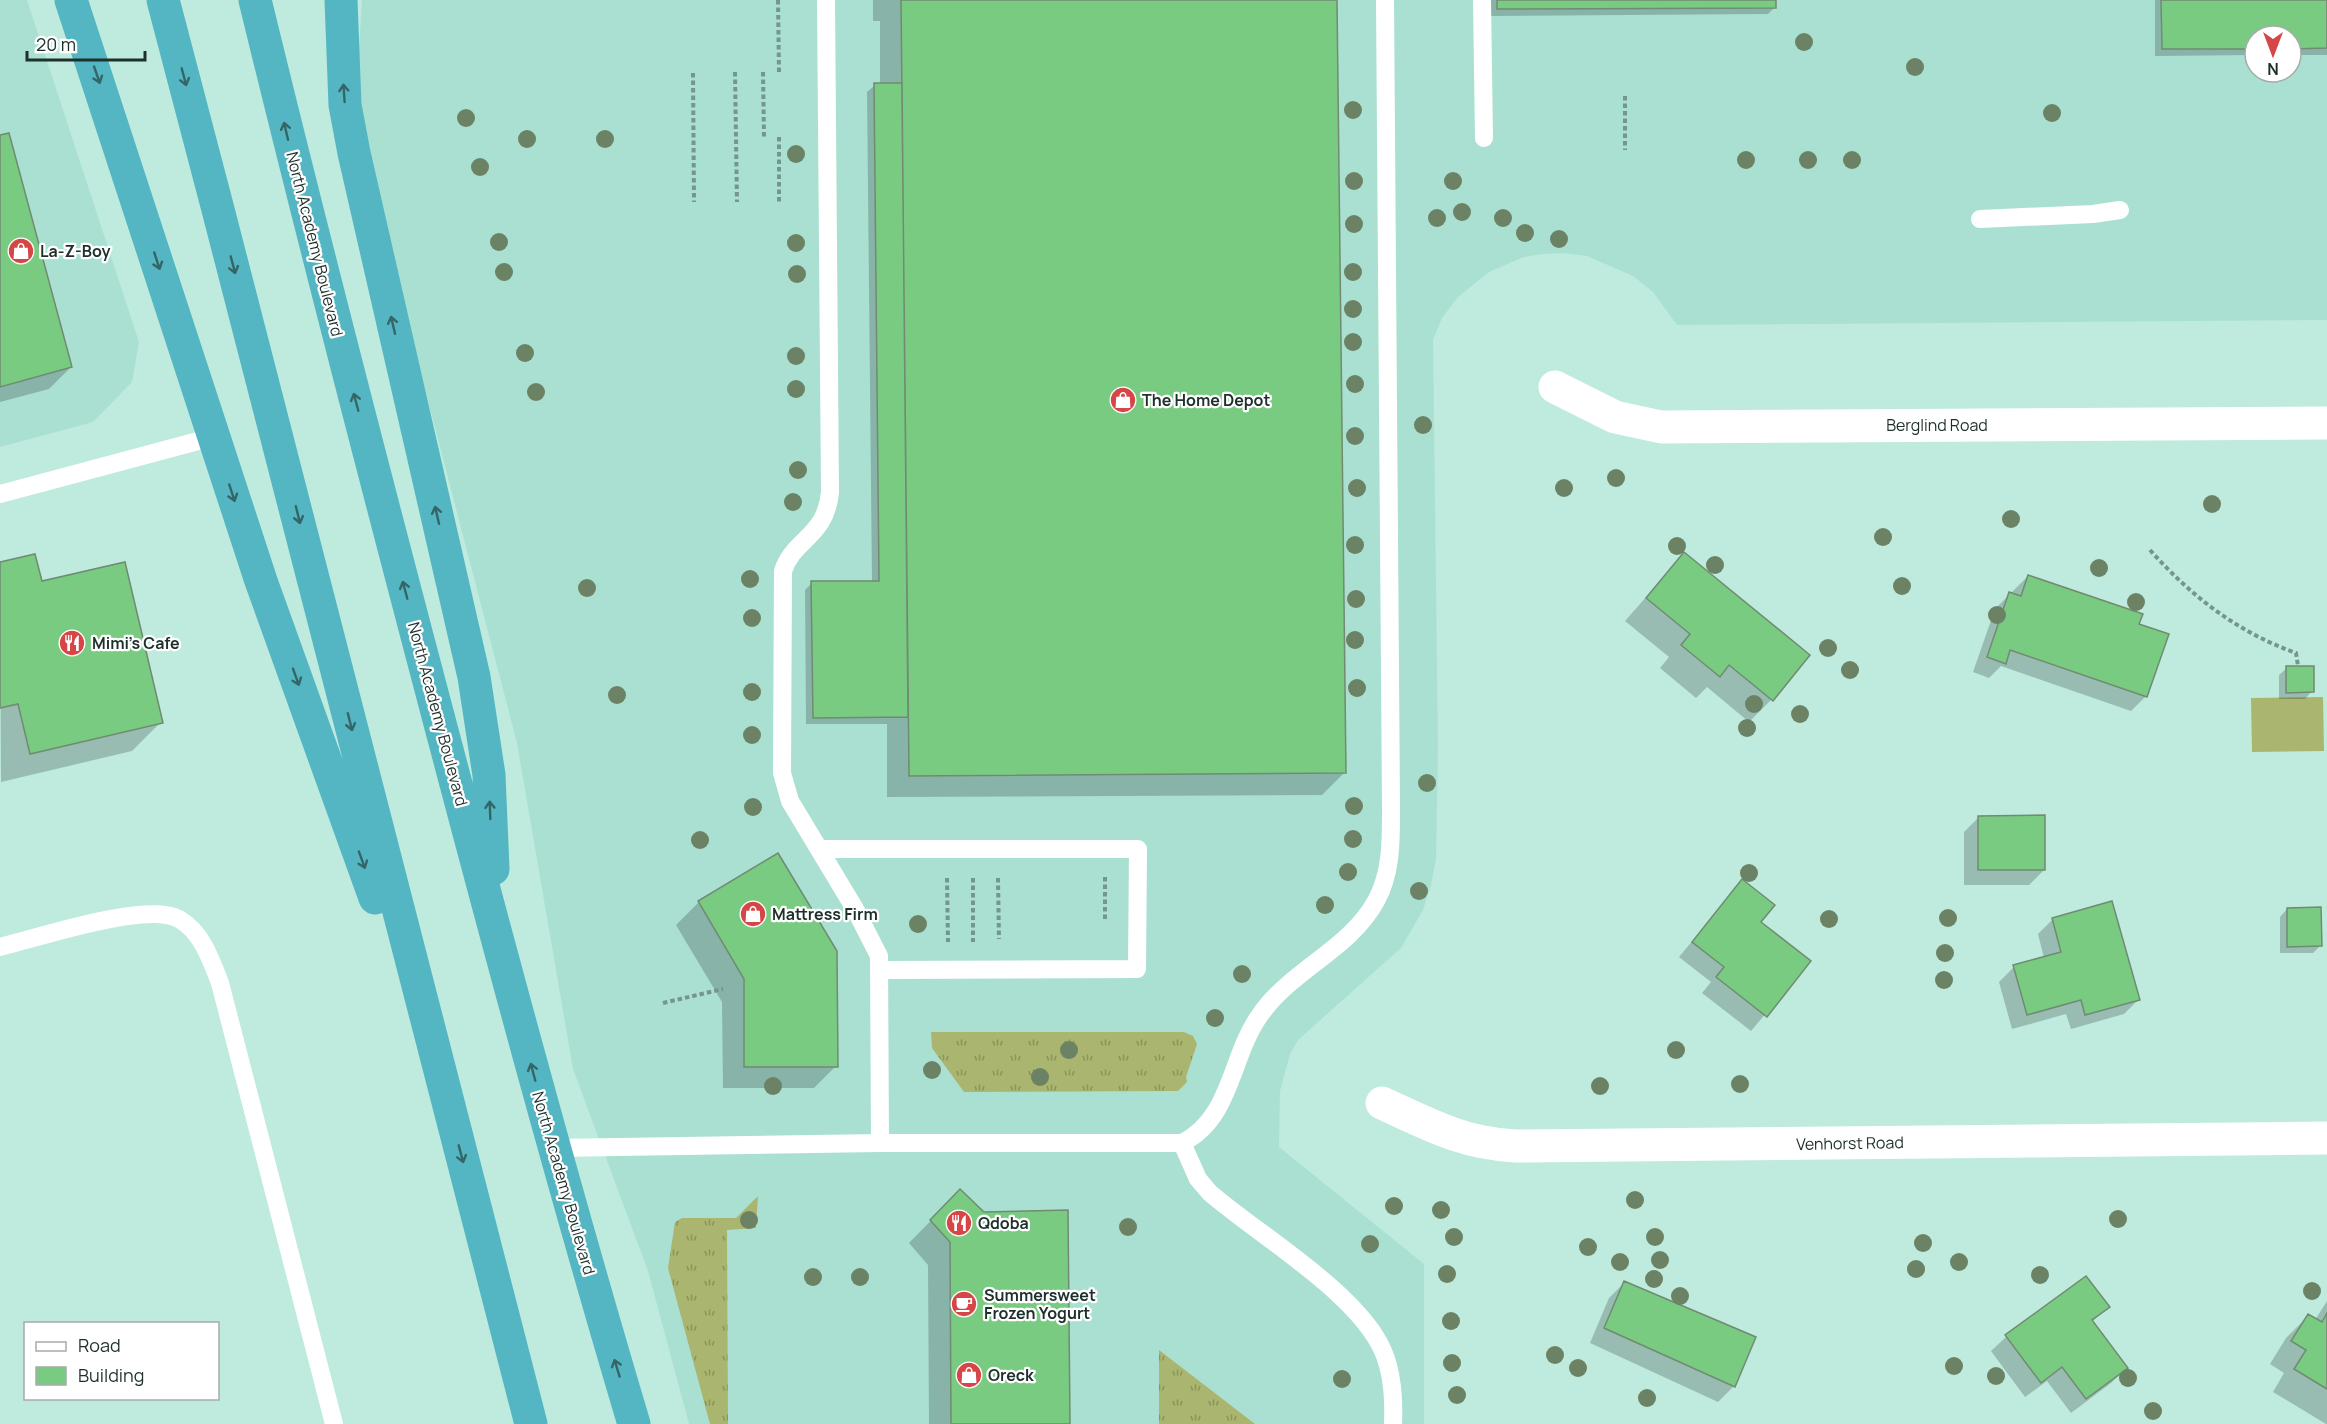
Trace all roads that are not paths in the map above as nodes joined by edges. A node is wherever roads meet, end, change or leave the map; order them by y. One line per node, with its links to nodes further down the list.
1 (71, 0): 13 (highway, one-way to 13)
2 (163, 0): 19 (highway, one-way to 19)
3 (255, 0): 16 (highway, North Academy Boulevard, one-way to 3)
4 (341, 0): 16 (highway, one-way to 4)
5 (826, 0): 15 (lane)
6 (1384, 0): 23 (lane)
7 (1482, 0): 8 (lane)
8 (1484, 138)
9 (2120, 210): 10 (lane)
10 (1980, 219)
11 (1555, 387): 12 (street, Berglind Road)
12 (2327, 423)
13 (213, 437): 14 (lane); 19 (highway, one-way to 19)
14 (0, 494)
15 (821, 849): 18 (lane); 18 (lane)
16 (495, 931): 24 (highway, North Academy Boulevard, one-way to 16)
17 (0, 947): 25 (lane)
18 (880, 970): 22 (lane)
19 (446, 1098): 26 (highway, one-way to 26)
20 (1382, 1103): 21 (street, Venhorst Road)
21 (2327, 1138)
22 (880, 1143): 23 (lane); 24 (lane)
23 (1182, 1143): 28 (lane)
24 (554, 1148): 27 (highway, North Academy Boulevard, one-way to 24)
25 (334, 1424)
26 (531, 1424)
27 (634, 1424)
28 (1393, 1424)

